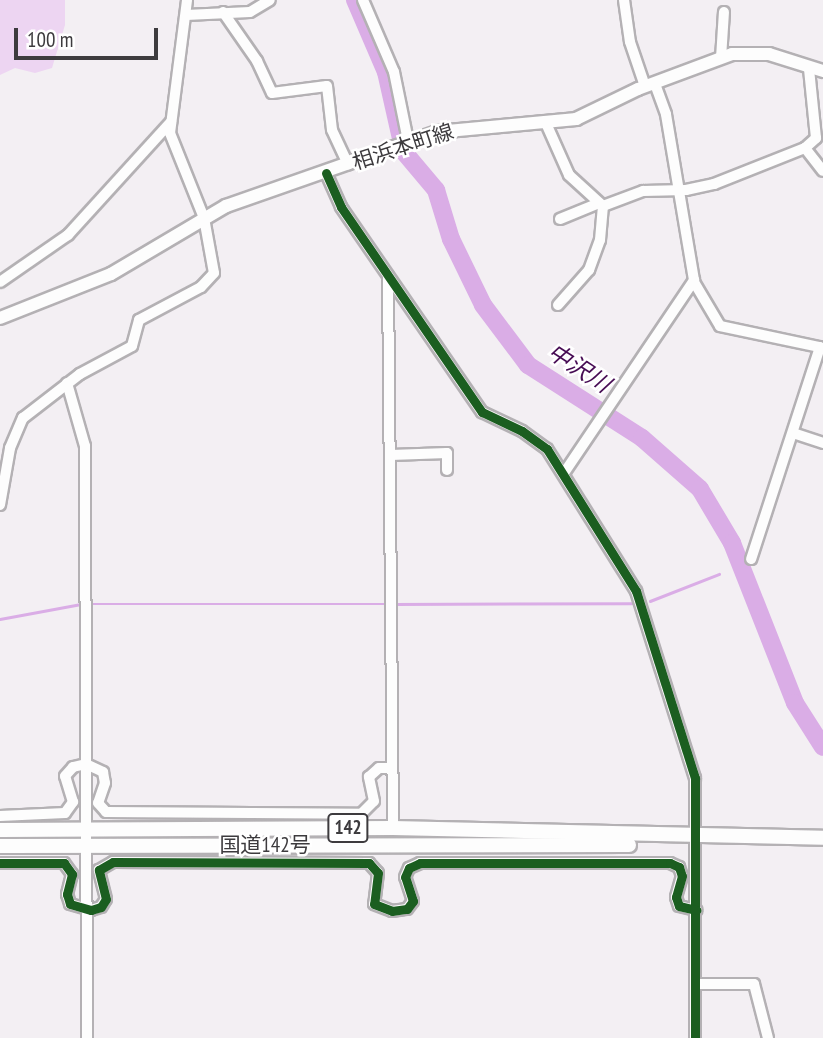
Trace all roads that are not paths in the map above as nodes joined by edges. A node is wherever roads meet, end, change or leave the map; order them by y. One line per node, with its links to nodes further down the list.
1 (187, 0): 7 (street)
2 (270, 0): 5 (street)
3 (363, 0): 14 (street)
4 (624, 0): 11 (street)
5 (223, 12): 7 (street); 16 (street)
6 (724, 12): 8 (street)
7 (186, 15): 13 (street)
8 (721, 58): 9 (main road, 相浜本町線); 11 (main road, 相浜本町線)
9 (809, 69): 10 (main road, 相浜本町線); 15 (street)
10 (823, 71)
11 (650, 85): 12 (main road, 相浜本町線); 19 (street)
12 (545, 121): 14 (main road, 相浜本町線); 20 (street)
13 (171, 122): 21 (street); 24 (street)
14 (403, 143): 16 (main road, 相浜本町線)
15 (806, 148): 17 (street); 19 (street)
16 (348, 164): 18 (main road, 相浜本町線)
17 (823, 171)
18 (326, 173): 21 (main road, 相浜本町線); 23 (street)
19 (679, 190): 20 (street); 25 (street)
20 (601, 205): 22 (street); 26 (street)
21 (204, 218): 27 (main road, 相浜本町線); 29 (street)
22 (560, 219)
23 (388, 276): 32 (street); 34 (street)
24 (0, 282)
25 (694, 282): 28 (street); 34 (street)
26 (558, 305)
27 (0, 318)
28 (821, 347): 30 (street)
29 (67, 383): 35 (street); 37 (street)
30 (793, 433): 31 (street); 36 (street)
31 (823, 443)
32 (391, 454): 33 (street); 38 (street)
33 (447, 470)
34 (564, 473): 43 (street)
35 (0, 505)
36 (751, 559)
37 (86, 764): 38 (street); 39 (street); 40 (street)
38 (391, 768): 41 (street)
39 (0, 816)
40 (87, 828): 41 (highway, 国道142号 / 142); 42 (highway, 国道142号 / 142); 46 (street)
41 (393, 828): 43 (highway, 国道142号 / 142)
42 (0, 830)
43 (696, 837): 44 (highway, 国道142号 / 142); 46 (highway, 国道142号 / 142); 49 (street)
44 (823, 838)
45 (0, 845): 46 (highway, 国道142号 / 142)
46 (86, 845): 48 (street)
47 (0, 863): 48 (street)
48 (86, 909): 49 (street); 51 (street)
49 (696, 910): 50 (street)
50 (697, 984): 52 (street); 53 (street)
51 (87, 1038)
52 (695, 1038)
53 (768, 1038)

